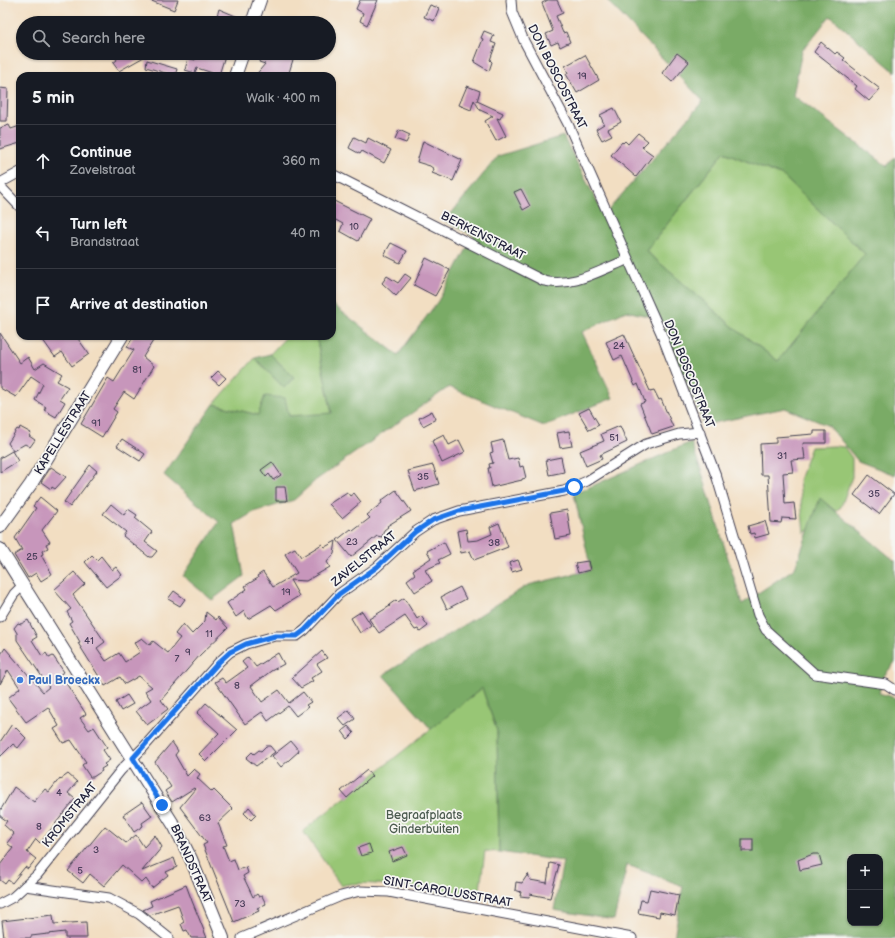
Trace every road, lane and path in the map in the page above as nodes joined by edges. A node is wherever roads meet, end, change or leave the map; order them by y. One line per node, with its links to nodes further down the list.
1 (260, 0): 3 (street)
2 (511, 0): 10 (street, DON BOSCOSTRAAT)
3 (254, 16)
4 (241, 60): 5 (street)
5 (236, 72)
6 (16, 175): 8 (street)
7 (336, 176): 10 (street, BERKENSTRAAT)
8 (0, 185): 9 (street)
9 (16, 203)
10 (627, 260): 12 (street, DON BOSCOSTRAAT)
11 (120, 340): 13 (street, KAPELLESTRAAT)
12 (700, 432): 18 (street, DON BOSCOSTRAAT); 19 (street, ZAVELSTRAAT)
13 (0, 527)
14 (0, 549): 15 (street, BRANDSTRAAT)
15 (22, 586): 16 (street); 19 (street, BRANDSTRAAT)
16 (4, 600): 17 (street)
17 (0, 617)
18 (895, 690)
19 (133, 758): 20 (street, KROMSTRAAT); 23 (street, BRANDSTRAAT)
20 (25, 886): 21 (street, KROMSTRAAT); 22 (street)
21 (0, 904)
22 (169, 938)
23 (223, 938)
24 (242, 938): 25 (street, SINT-CAROLUSSTRAAT)
25 (632, 938)

